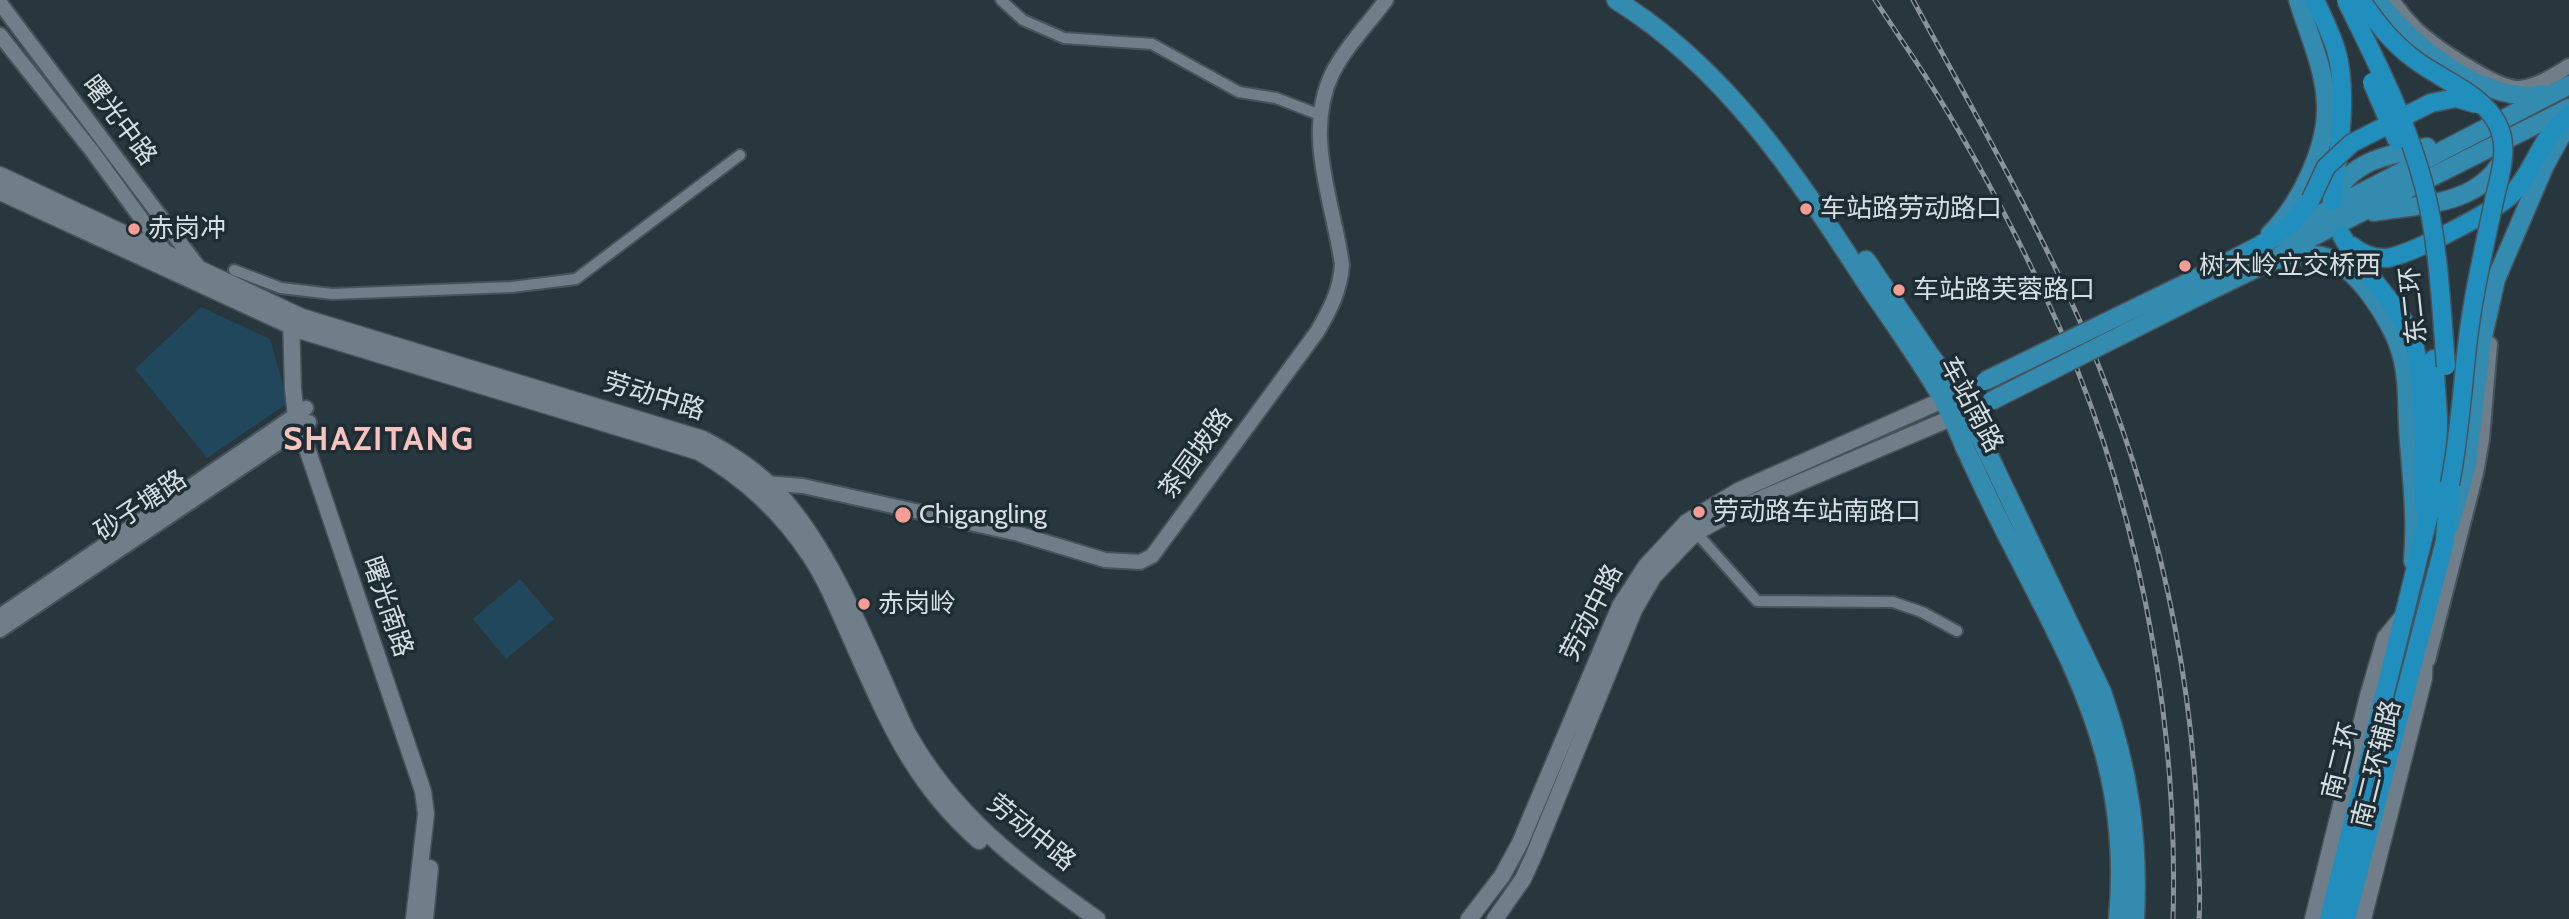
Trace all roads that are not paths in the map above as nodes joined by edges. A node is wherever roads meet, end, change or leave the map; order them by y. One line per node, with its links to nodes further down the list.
1 (1001, 0): 19 (street)
2 (1386, 0): 19 (street, 茶园坡路)
3 (1616, 0): 38 (main road, 车站南路)
4 (1637, 0): 38 (main road, 车站南路)
5 (2298, 0): 30 (main road)
6 (2315, 0): 28 (highway)
7 (2333, 0): 45 (highway, 东二环, bridge)
8 (2346, 0): 43 (highway, 东二环, bridge)
9 (2361, 0): 17 (highway, bridge)
10 (2378, 0): 15 (main road)
11 (2392, 0): 16 (street)
12 (0, 3): 33 (street, 曙光中路)
13 (0, 35): 31 (street, 曙光中路)
14 (2569, 66): 16 (street)
15 (2569, 84): 16 (street); 22 (main road)
16 (2518, 88)
17 (2486, 108): 25 (highway, bridge); 30 (highway, bridge)
18 (2569, 108): 29 (main road)
19 (1320, 114): 42 (street, 茶园坡路)
20 (2569, 115): 45 (highway)
21 (2569, 122): 46 (main road)
22 (2474, 133): 28 (main road); 30 (main road)
23 (2569, 138): 53 (street)
24 (740, 155): 34 (street)
25 (2503, 159): 29 (main road, bridge); 43 (highway, bridge)
26 (0, 175): 31 (main road, 劳动中路)
27 (0, 192): 35 (main road, 劳动中路)
28 (2332, 201)
29 (2357, 214): 32 (main road)
30 (2255, 248): 36 (main road)
31 (166, 253): 33 (main road, 劳动中路); 35 (street, 曙光中路)
32 (2269, 262): 36 (main road); 47 (main road)
33 (199, 268): 37 (main road, 劳动中路)
34 (234, 270)
35 (183, 277): 37 (main road, 劳动中路)
36 (2199, 287): 38 (main road, 劳动中路, bridge); 39 (main road, 劳动中路, bridge)
37 (296, 322): 40 (main road, 曙光南路); 41 (main road, 劳动中路); 42 (main road, 劳动中路)
38 (1951, 396): 39 (main road, 车站南路); 44 (main road, 劳动中路)
39 (1959, 415): 44 (main road, 劳动中路); 60 (main road, 车站南路); 61 (main road, 车站南路)
40 (303, 418): 48 (street, 砂子塘路); 51 (street, 砂子塘路); 54 (main road, 曙光南路); 55 (main road, 曙光南路)
41 (742, 479): 42 (street, 茶园坡路); 56 (main road, 劳动中路)
42 (770, 484): 57 (main road, 劳动中路)
43 (2450, 484): 46 (highway, 东二环)
44 (1692, 527): 52 (street); 58 (main road, 劳动中路); 59 (main road, 劳动中路)
45 (2423, 541): 47 (highway, 东二环)
46 (2445, 541): 50 (highway, 东二环)
47 (2411, 587): 49 (highway, 东二环)
48 (0, 616)
49 (2403, 616): 62 (main road, 南二环辅路); 63 (highway, 南二环)
50 (2425, 620): 53 (main road, 南二环辅路); 64 (highway, 南二环)
51 (0, 630)
52 (1957, 631)
53 (2424, 678): 65 (main road, 南二环辅路)
54 (414, 919)
55 (425, 919)
56 (1080, 919)
57 (1097, 919)
58 (1469, 919)
59 (1495, 919)
60 (2118, 919)
61 (2135, 919)
62 (2313, 919)
63 (2329, 919)
64 (2346, 919)
65 (2363, 919)

